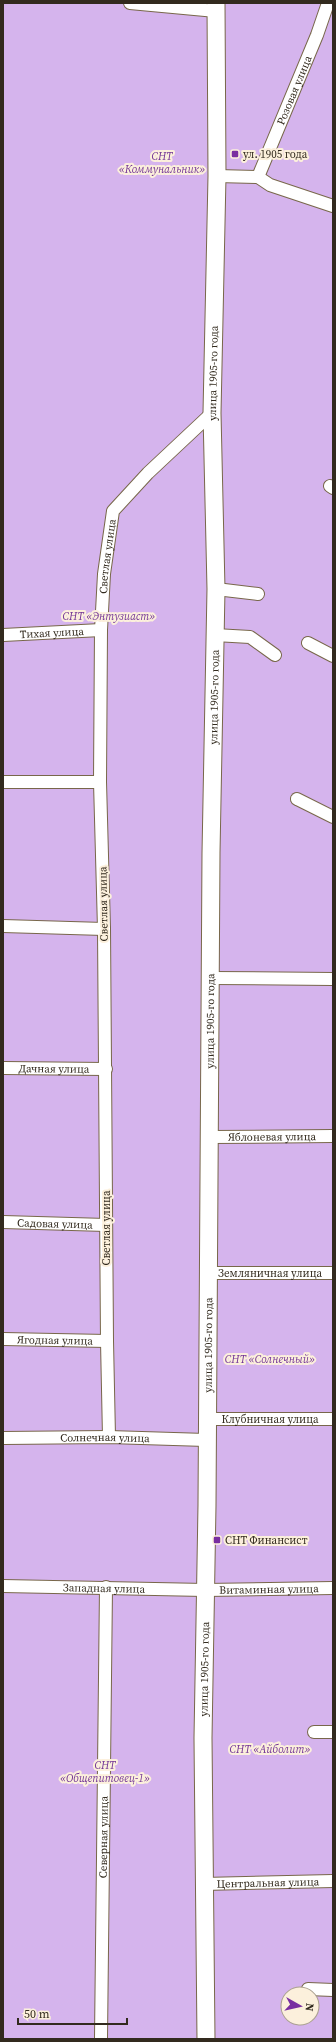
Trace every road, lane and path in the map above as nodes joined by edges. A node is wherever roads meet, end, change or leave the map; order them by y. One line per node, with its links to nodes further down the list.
1 (130, 3): 3 (street)
2 (328, 3): 5 (street, Розовая улица)
3 (216, 7): 4 (street, улица 1905-го года)
4 (217, 176): 5 (street); 7 (street, улица 1905-го года)
5 (258, 177): 6 (street)
6 (333, 206)
7 (212, 413): 8 (street, улица 1905-го года); 10 (street, Светлая улица)
8 (216, 589): 9 (street); 12 (street, улица 1905-го года)
9 (258, 594)
10 (101, 630): 11 (street, Тихая улица); 17 (street, Светлая улица)
11 (3, 635)
12 (215, 635): 14 (street); 22 (street, улица 1905-го года)
13 (308, 643): 15 (street)
14 (275, 655)
15 (333, 656)
16 (3, 782): 17 (street)
17 (100, 782): 21 (street, Светлая улица)
18 (297, 800): 19 (street)
19 (333, 817)
20 (3, 926): 21 (street)
21 (104, 929): 25 (street, Светлая улица)
22 (211, 978): 23 (street); 27 (street, улица 1905-го года)
23 (333, 979)
24 (3, 1068): 25 (street, Дачная улица)
25 (106, 1069): 29 (street, Светлая улица)
26 (333, 1136): 27 (street, Яблоневая улица)
27 (210, 1137): 30 (street, улица 1905-го года)
28 (3, 1222): 29 (street, Садовая улица)
29 (106, 1225): 33 (street, Светлая улица)
30 (208, 1273): 31 (street, Земляничная улица); 34 (street, улица 1905-го года)
31 (333, 1273)
32 (3, 1338): 33 (street, Ягодная улица)
33 (107, 1341): 36 (street, Светлая улица)
34 (206, 1419): 35 (street, Клубничная улица); 38 (street, улица 1905-го года)
35 (333, 1419)
36 (109, 1437): 37 (street, Солнечная улица); 38 (street, Солнечная улица)
37 (3, 1438)
38 (206, 1440): 42 (street, улица 1905-го года)
39 (3, 1586): 40 (street, Западная улица)
40 (106, 1588): 42 (street, Западная улица); 49 (street, Северная улица)
41 (333, 1588): 42 (street, Витаминная улица)
42 (205, 1590): 46 (street, улица 1905-го года)
43 (314, 1732): 44 (street)
44 (333, 1732)
45 (333, 1881): 46 (street, Центральная улица)
46 (204, 1884): 50 (street, улица 1905-го года)
47 (320, 1989): 48 (street)
48 (333, 1990)
49 (101, 2039)
50 (206, 2039)

